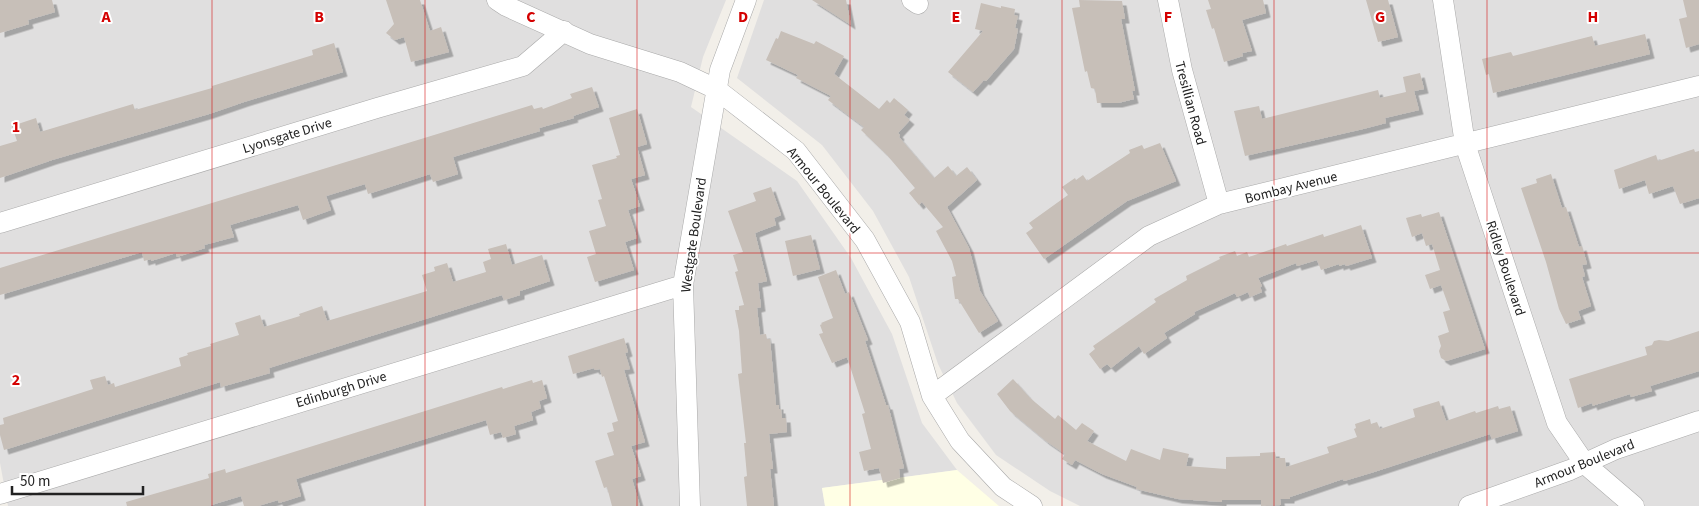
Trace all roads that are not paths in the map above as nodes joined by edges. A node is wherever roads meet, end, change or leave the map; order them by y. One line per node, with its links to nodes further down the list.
1 (497, 0): 5 (street, Armour Boulevard)
2 (746, 0): 7 (street, Westgate Boulevard)
3 (1168, 0): 9 (street, Tresillian Road)
4 (1443, 0): 8 (street, Ridley Boulevard)
5 (564, 32): 7 (street, Armour Boulevard); 10 (street, Lyonsgate Drive)
6 (1699, 86): 8 (street, Bombay Avenue)
7 (716, 89): 11 (street, Westgate Boulevard); 12 (street, Armour Boulevard)
8 (1465, 144): 9 (street, Bombay Avenue); 14 (street, Ridley Boulevard)
9 (1219, 204): 12 (street, Bombay Avenue)
10 (0, 223)
11 (683, 285): 15 (street, Edinburgh Drive); 16 (street, Westgate Boulevard)
12 (932, 396): 17 (street, Armour Boulevard)
13 (1699, 420): 14 (street, Armour Boulevard)
14 (1585, 464): 18 (street, Armour Boulevard); 19 (street, Ridley Boulevard)
15 (0, 494)
16 (690, 506)
17 (1032, 506)
18 (1469, 506)
19 (1634, 506)

